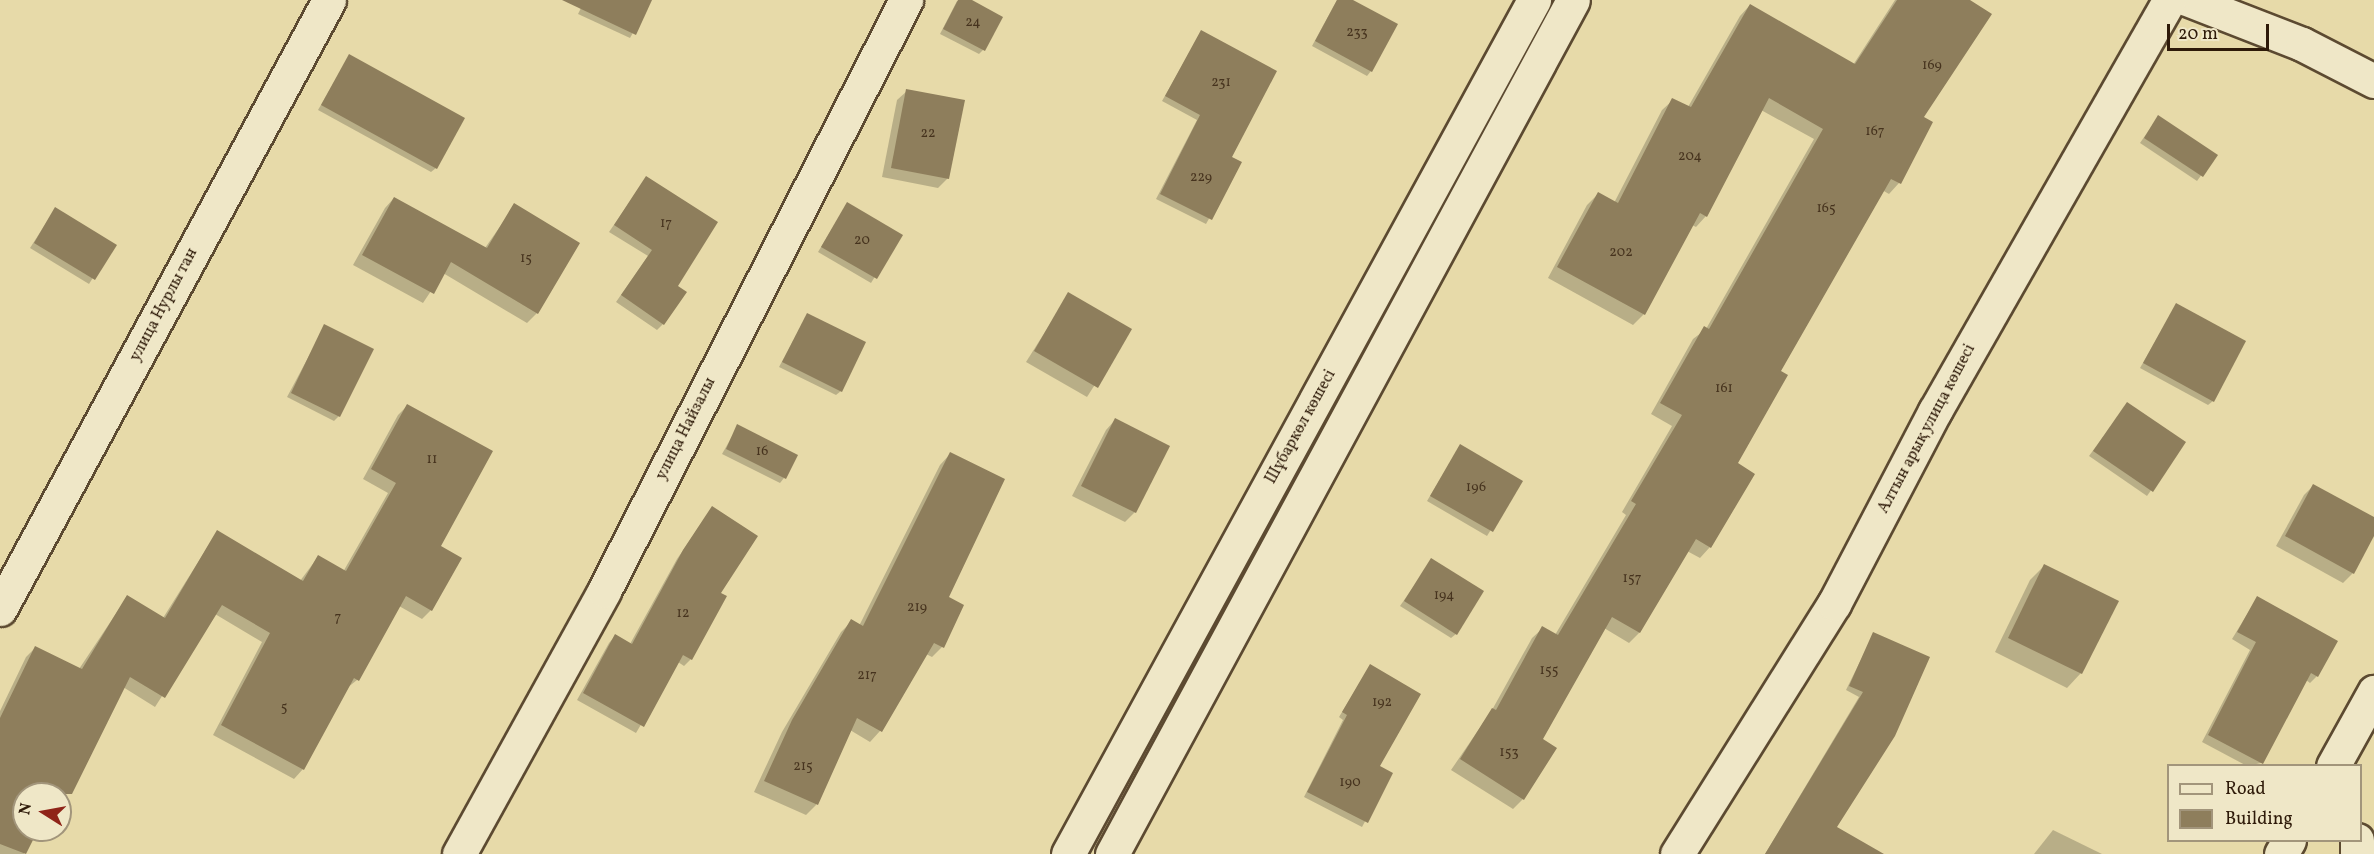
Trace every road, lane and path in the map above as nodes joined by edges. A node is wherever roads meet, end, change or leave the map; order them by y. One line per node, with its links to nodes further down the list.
1 (329, 0): 8 (street, улица Нурлы тан)
2 (906, 0): 13 (street, улица Найзалы)
3 (1534, 0): 14 (street, Шұбаркөл көшесі)
4 (1573, 0): 15 (street)
5 (2169, 0): 16 (street, Алтын арық улица көшесі)
6 (2189, 0): 7 (street)
7 (2374, 81)
8 (0, 609)
9 (2374, 693): 10 (street)
10 (2355, 728): 11 (street); 12 (street)
11 (2334, 764)
12 (2355, 764)
13 (459, 854)
14 (1068, 854)
15 (1112, 854)
16 (1677, 854)

